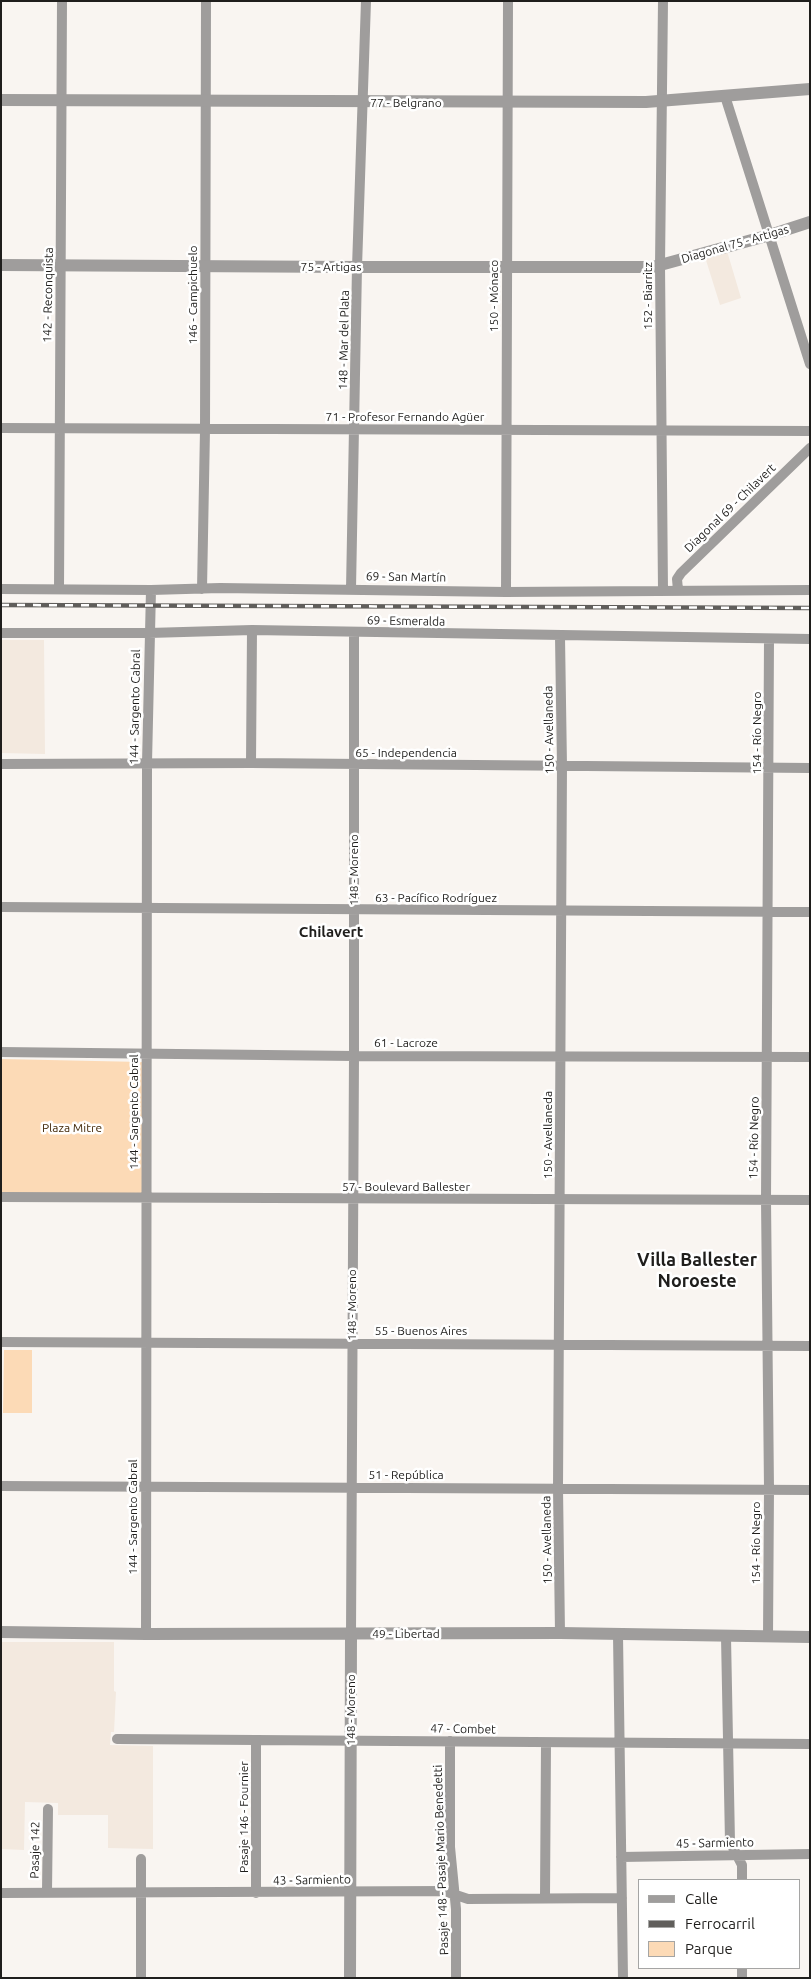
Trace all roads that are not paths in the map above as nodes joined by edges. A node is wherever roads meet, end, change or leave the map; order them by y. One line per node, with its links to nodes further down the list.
1 (62, 1): 10 (street, 142 - Reconquista)
2 (206, 1): 9 (street, 146 - Campichuelo)
3 (366, 1): 12 (street, 148 - Mar del Plata)
4 (508, 1): 13 (street, 150 - Mónaco)
5 (663, 1): 11 (street, 152 - Biarritz)
6 (810, 89): 7 (street, 77 - Belgrano)
7 (725, 96): 11 (street, 77 - Belgrano); 15 (street)
8 (1, 100): 10 (street, 77 - Belgrano)
9 (206, 100): 10 (street, 77 - Belgrano); 12 (street, 77 - Belgrano); 19 (street, 146 - Campichuelo)
10 (62, 101): 17 (street, 142 - Reconquista)
11 (662, 102): 13 (street, 77 - Belgrano); 18 (street, 152 - Biarritz)
12 (363, 103): 13 (street, 77 - Belgrano); 20 (street, 148 - Mar del Plata)
13 (507, 103): 21 (street, 150 - Mónaco)
14 (810, 222): 15 (street, Diagonal 75 - Artigas)
15 (770, 235): 18 (street, Diagonal 75 - Artigas); 22 (street)
16 (1, 264): 17 (street, 75 - Artigas)
17 (61, 265): 19 (street, 75 - Artigas); 24 (street, 142 - Reconquista)
18 (660, 265): 21 (street, 75 - Artigas); 27 (street, 152 - Biarritz)
19 (206, 266): 20 (street, 75 - Artigas); 26 (street, 146 - Campichuelo)
20 (357, 267): 21 (street, 75 - Artigas); 28 (street, 148 - Mar del Plata)
21 (507, 267): 25 (street, 150 - Mónaco)
22 (810, 364)
23 (1, 428): 24 (street, 71 - Profesor Fernando Agüer)
24 (59, 428): 26 (street, 71 - Profesor Fernando Agüer); 32 (street, 142 - Reconquista)
25 (506, 429): 27 (street, 71 - Profesor Fernando Agüer); 28 (street, 71 - Profesor Fernando Agüer); 39 (street, 150 - Mónaco)
26 (205, 430): 28 (street, 71 - Profesor Fernando Agüer); 33 (street, 146 - Campichuelo)
27 (661, 430): 29 (street, 71 - Profesor Fernando Agüer); 36 (street, 152 - Biarritz)
28 (355, 431): 34 (street, 148 - Mar del Plata)
29 (810, 431)
30 (810, 448): 37 (street, Diagonal 69 - Chilavert)
31 (1, 589): 32 (street, 69 - San Martín)
32 (59, 589): 35 (street, 69 - San Martín)
33 (202, 589): 34 (street, 69 - San Martín); 35 (street, 69 - San Martín)
34 (351, 589): 39 (street, 69 - San Martín)
35 (150, 590): 42 (street, 144 - Sargento Cabral)
36 (663, 590): 37 (street, 69 - San Martín); 39 (street, 69 - San Martín)
37 (678, 590): 38 (street, 69 - San Martín)
38 (810, 590)
39 (506, 592)
40 (252, 630): 42 (street, 69 - Esmeralda); 43 (street, 69 - Esmeralda); 48 (street)
41 (1, 633): 42 (street, 69 - Esmeralda)
42 (149, 633): 47 (street, 144 - Sargento Cabral)
43 (354, 633): 44 (street, 69 - Esmeralda); 50 (street, 148 - Moreno)
44 (560, 637): 45 (street, 69 - Esmeralda); 51 (street, 150 - Avellaneda)
45 (769, 639): 46 (street, 69 - Esmeralda); 52 (street, 154 - Río Negro)
46 (810, 639)
47 (147, 763): 48 (street, 65 - Independencia); 49 (street, 65 - Independencia); 55 (street, 144 - Sargento Cabral)
48 (251, 763): 50 (street, 65 - Independencia)
49 (1, 764)
50 (355, 765): 51 (street, 65 - Independencia); 56 (street, 148 - Moreno)
51 (562, 766): 52 (street, 65 - Independencia); 57 (street, 150 - Avellaneda)
52 (769, 767): 53 (street, 65 - Independencia); 58 (street, 154 - Río Negro)
53 (810, 768)
54 (1, 907): 55 (street, 63 - Pacífico Rodríguez)
55 (147, 908): 56 (street, 63 - Pacífico Rodríguez); 61 (street, 144 - Sargento Cabral)
56 (354, 910): 57 (street, 63 - Pacífico Rodríguez); 62 (street, 148 - Moreno)
57 (560, 911): 58 (street, 63 - Pacífico Rodríguez); 63 (street, 150 - Avellaneda)
58 (769, 912): 59 (street, 63 - Pacífico Rodríguez); 64 (street, 154 - Río Negro)
59 (810, 912)
60 (1, 1052): 61 (street, 61 - Lacroze)
61 (146, 1053): 62 (street, 61 - Lacroze); 67 (street, 144 - Sargento Cabral)
62 (354, 1056): 63 (street, 61 - Lacroze); 68 (street, 148 - Moreno)
63 (560, 1056): 64 (street, 61 - Lacroze); 69 (street, 150 - Avellaneda)
64 (767, 1056): 65 (street, 61 - Lacroze); 70 (street, 154 - Río Negro)
65 (810, 1057)
66 (1, 1197): 67 (street, 57 - Boulevard Ballester)
67 (147, 1197): 68 (street, 57 - Boulevard Ballester); 73 (street, 144 - Sargento Cabral)
68 (353, 1199): 69 (street, 57 - Boulevard Ballester); 74 (street, 148 - Moreno)
69 (561, 1200): 70 (street, 57 - Boulevard Ballester); 75 (street, 150 - Avellaneda)
70 (766, 1200): 71 (street, 57 - Boulevard Ballester); 76 (street, 154 - Río Negro)
71 (810, 1200)
72 (1, 1342): 73 (street, 55 - Buenos Aires)
73 (146, 1342): 74 (street, 55 - Buenos Aires); 79 (street, 144 - Sargento Cabral)
74 (352, 1343): 75 (street, 55 - Buenos Aires); 80 (street, 148 - Moreno)
75 (559, 1344): 76 (street, 55 - Buenos Aires); 81 (street, 150 - Avellaneda)
76 (766, 1346): 77 (street, 55 - Buenos Aires); 82 (street, 154 - Río Negro)
77 (810, 1346)
78 (1, 1486): 79 (street, 51 - República)
79 (145, 1486): 80 (street, 51 - República); 86 (street, 144 - Sargento Cabral)
80 (351, 1487): 81 (street, 51 - República); 87 (street, 148 - Moreno)
81 (558, 1488): 82 (street, 51 - República); 85 (street, 150 - Avellaneda)
82 (769, 1489): 83 (street, 51 - República); 89 (street, 154 - Río Negro)
83 (810, 1490)
84 (1, 1632): 86 (street, 49 - Libertad)
85 (560, 1633): 87 (street, 49 - Libertad); 88 (street, 49 - Libertad)
86 (146, 1634): 87 (street, 49 - Libertad)
87 (351, 1634): 94 (street, 148 - Moreno)
88 (618, 1635): 91 (street, 49 - Libertad); 97 (street)
89 (768, 1636): 90 (street, 49 - Libertad); 91 (street, 49 - Libertad)
90 (810, 1636)
91 (726, 1637): 98 (street)
92 (116, 1739): 93 (street, 47 - Combet)
93 (256, 1741): 94 (street, 47 - Combet); 110 (street, Pasaje 146 - Fournier)
94 (351, 1741): 95 (street, 47 - Combet); 107 (street, 148 - Moreno)
95 (450, 1741): 96 (street, 47 - Combet); 111 (street, Pasaje 148 - Pasaje Mario Benedetti)
96 (546, 1743): 97 (street, 47 - Combet); 112 (street)
97 (619, 1743): 98 (street, 47 - Combet); 103 (street)
98 (727, 1743): 99 (street, 47 - Combet); 102 (street)
99 (810, 1744)
100 (48, 1809): 106 (street, Pasaje 142)
101 (810, 1854): 102 (street, 45 - Sarmiento)
102 (737, 1855): 103 (street, 45 - Sarmiento); 105 (street)
103 (621, 1857): 113 (street)
104 (141, 1859): 109 (street)
105 (742, 1879)
106 (47, 1892): 108 (street, 43 - Sarmiento); 109 (street, 43 - Sarmiento)
107 (351, 1892): 110 (street, 43 - Sarmiento); 111 (street, 43 - Sarmiento); 115 (street, 148 - Moreno)
108 (1, 1893)
109 (140, 1893): 110 (street, 43 - Sarmiento); 114 (street)
110 (256, 1893)
111 (455, 1895): 112 (street, 43 - Sarmiento); 116 (street, Pasaje 148 - Pasaje Mario Benedetti)
112 (545, 1897): 113 (street, 43 - Sarmiento)
113 (622, 1898): 117 (street)
114 (141, 1978)
115 (350, 1978)
116 (456, 1978)
117 (623, 1978)

